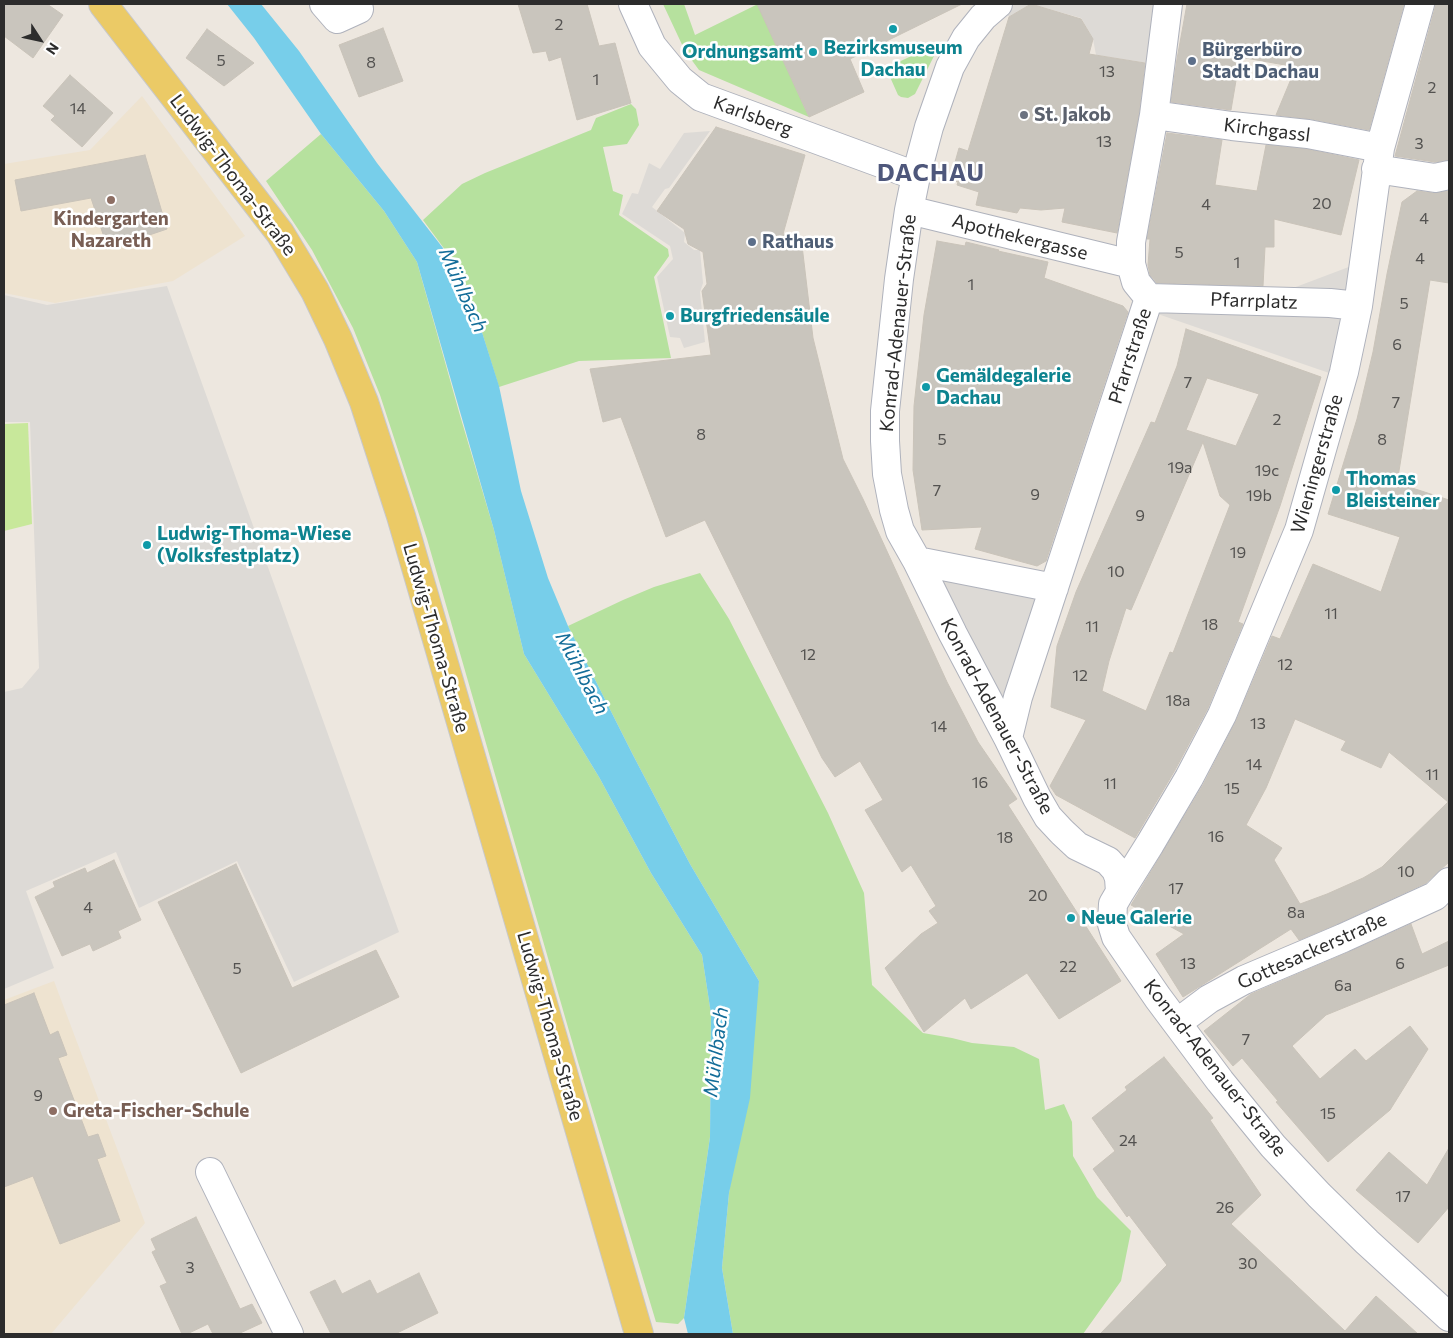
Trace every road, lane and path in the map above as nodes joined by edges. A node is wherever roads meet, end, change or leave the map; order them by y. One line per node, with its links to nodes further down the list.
1 (103, 4): 25 (main road, Ludwig-Thoma-Straße)
2 (324, 4): 7 (street)
3 (632, 4): 11 (street, Karlsberg)
4 (998, 4): 11 (street, Konrad-Adenauer-Straße)
5 (1168, 4): 8 (street, Pfarrstraße)
6 (1420, 4): 9 (street, Wieningerstraße)
7 (359, 9)
8 (1154, 115): 9 (street, Kirchgassl); 13 (street, Pfarrstraße)
9 (1378, 159): 10 (street, Kirchgassl); 15 (street, Wieningerstraße)
10 (1449, 175)
11 (916, 176): 12 (street, Konrad-Adenauer-Straße)
12 (909, 210): 13 (street, Apothekergasse); 16 (street, Konrad-Adenauer-Straße)
13 (1131, 264): 14 (street, Pfarrstraße)
14 (1149, 298): 15 (street, Pfarrplatz); 17 (street, Pfarrstraße)
15 (1358, 306): 20 (street, Wieningerstraße)
16 (918, 562): 17 (street); 18 (street, Konrad-Adenauer-Straße)
17 (1054, 588): 18 (street, Pfarrstraße)
18 (1008, 738): 20 (street, Konrad-Adenauer-Straße)
19 (1449, 882): 21 (street, Gottesackerstraße)
20 (1120, 892): 21 (street, Konrad-Adenauer-Straße)
21 (1177, 1023): 23 (street, Konrad-Adenauer-Straße)
22 (210, 1172): 24 (street)
23 (1449, 1317)
24 (289, 1334)
25 (639, 1334)

